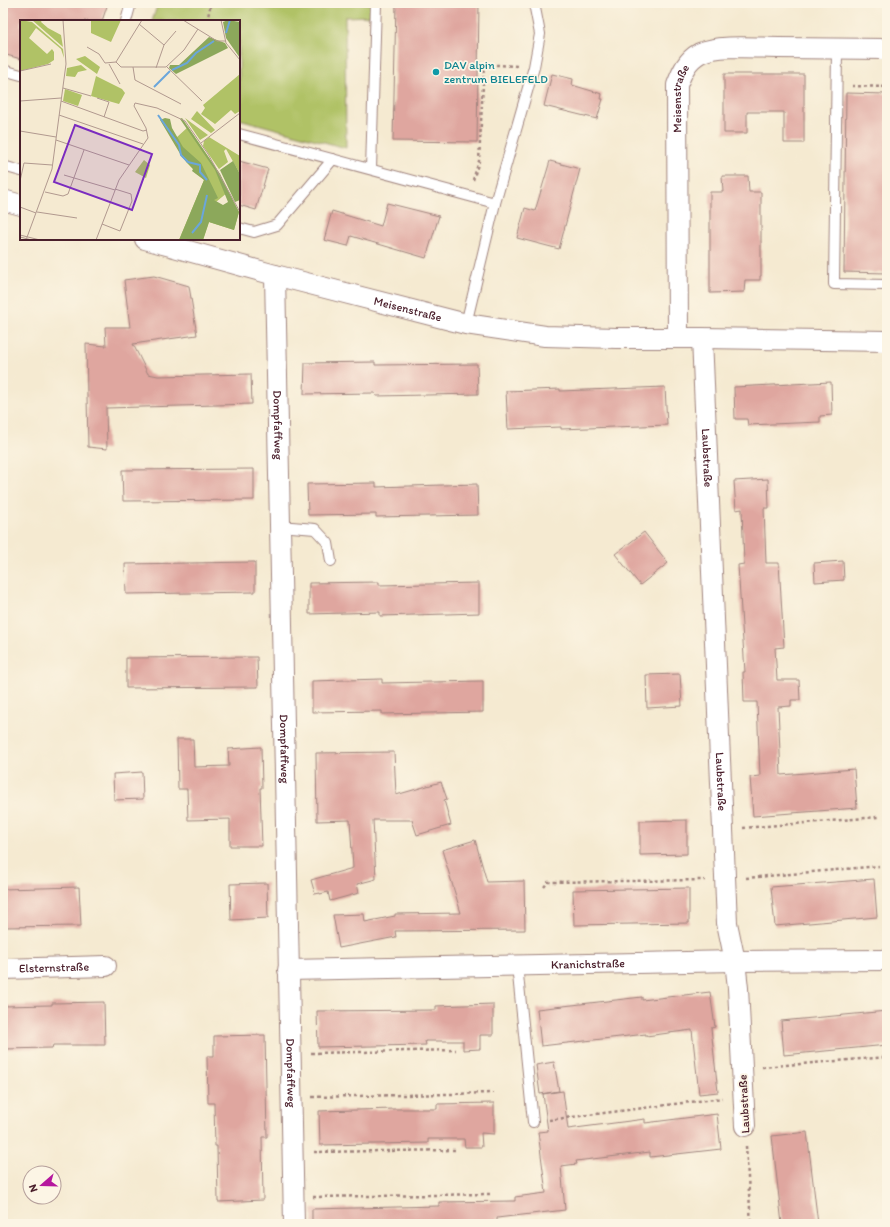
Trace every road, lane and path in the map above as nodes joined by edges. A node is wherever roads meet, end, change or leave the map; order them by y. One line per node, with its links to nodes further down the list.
1 (132, 3): 5 (lane)
2 (211, 3): 6 (path)
3 (376, 3): 19 (lane)
4 (534, 3): 11 (lane)
5 (126, 20)
6 (207, 20)
7 (837, 49): 8 (street, Meisenstraße); 14 (lane); 30 (street, Meisenstraße)
8 (887, 49)
9 (478, 64): 10 (path)
10 (484, 64): 11 (path); 21 (path)
11 (534, 67): 23 (lane)
12 (3, 70): 13 (lane)
13 (20, 75)
14 (836, 86): 15 (path); 28 (lane)
15 (887, 87)
16 (240, 134): 17 (lane)
17 (333, 159): 19 (lane); 25 (lane)
18 (3, 166): 20 (lane)
19 (371, 169): 21 (lane)
20 (20, 171)
21 (469, 196): 23 (lane)
22 (3, 200): 24 (street)
23 (495, 203): 29 (lane)
24 (20, 205)
25 (240, 228)
26 (149, 240): 27 (street, Meisenstraße)
27 (275, 274): 29 (street, Meisenstraße); 33 (street, Dompfaffweg)
28 (887, 285)
29 (466, 324): 30 (street, Meisenstraße)
30 (678, 338): 31 (street, Meisenstraße)
31 (702, 338): 32 (street, Meisenstraße); 36 (street, Laubstraße)
32 (887, 341)
33 (280, 526): 34 (lane); 45 (street, Dompfaffweg)
34 (331, 561)
35 (878, 817): 36 (path)
36 (723, 830): 38 (street, Laubstraße)
37 (879, 866): 38 (path)
38 (725, 880): 39 (path); 40 (street, Laubstraße)
39 (544, 887)
40 (735, 960): 41 (street, Kranichstraße); 42 (street, Kranichstraße); 49 (street, Laubstraße)
41 (887, 960)
42 (517, 965): 45 (street, Kranichstraße); 53 (lane)
43 (106, 966): 44 (street, Elsternstraße)
44 (3, 969)
45 (288, 970): 47 (street, Dompfaffweg)
46 (456, 1050): 47 (path)
47 (290, 1053): 52 (street, Dompfaffweg)
48 (887, 1057): 49 (path)
49 (742, 1069): 51 (street, Laubstraße)
50 (493, 1093): 52 (path)
51 (743, 1095): 53 (path); 54 (street, Laubstraße)
52 (291, 1097): 56 (street, Dompfaffweg)
53 (532, 1122)
54 (745, 1126): 60 (path, Laubstraße)
55 (457, 1150): 56 (path)
56 (292, 1152): 58 (street, Dompfaffweg)
57 (491, 1194): 58 (path)
58 (293, 1198): 59 (street, Dompfaffweg)
59 (294, 1224)
60 (751, 1224)

